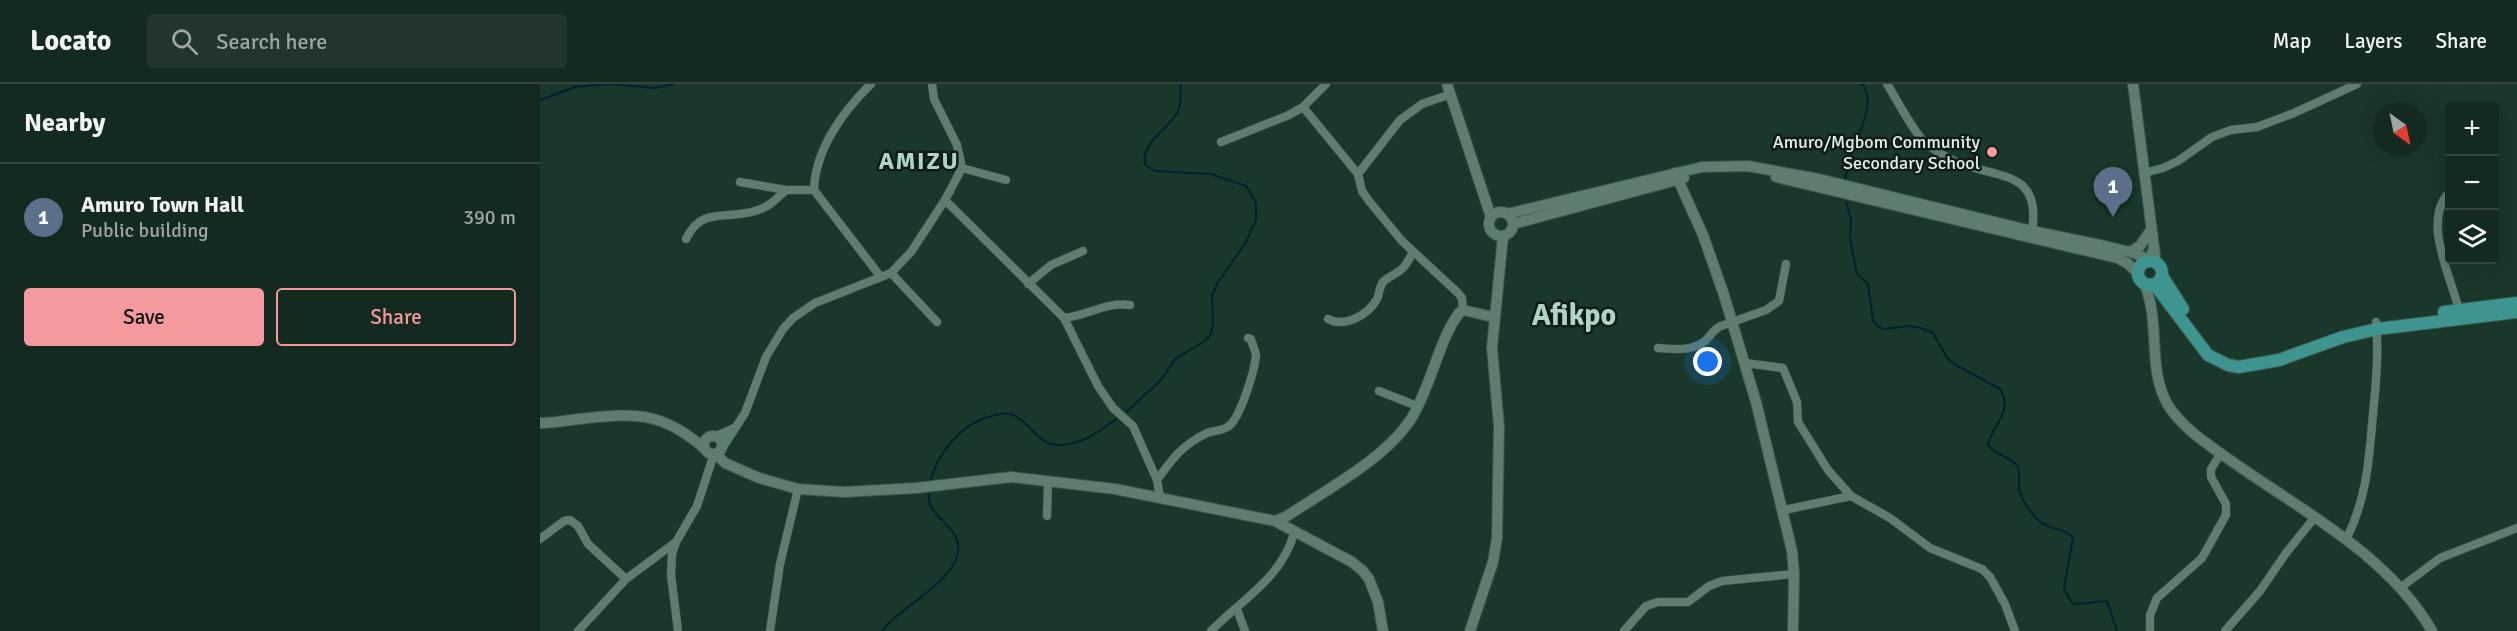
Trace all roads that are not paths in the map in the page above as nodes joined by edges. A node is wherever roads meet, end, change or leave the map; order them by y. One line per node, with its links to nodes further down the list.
1 (871, 84): 17 (street)
2 (932, 84): 10 (street)
3 (1326, 84): 8 (street)
4 (1887, 84): 24 (street)
5 (2133, 84): 11 (street)
6 (2357, 84): 11 (street)
7 (1449, 89): 12 (street); 21 (street)
8 (1303, 107): 9 (street); 12 (street)
9 (1221, 142)
10 (963, 168): 14 (street); 19 (street)
11 (2144, 173): 23 (street)
12 (1358, 174): 28 (street)
13 (1676, 176): 20 (street); 22 (street); 24 (street); 34 (street); 46 (street)
14 (1006, 180)
15 (740, 182): 16 (street)
16 (786, 190): 17 (street); 26 (street)
17 (814, 190): 33 (street)
18 (2445, 196): 40 (street)
19 (945, 200): 32 (street); 35 (street)
20 (1507, 214): 21 (street); 22 (street)
21 (1491, 217): 25 (street)
22 (1513, 224): 25 (street)
23 (2151, 229): 29 (street); 30 (street)
24 (2032, 231): 29 (street)
25 (1503, 236): 44 (street)
26 (686, 239)
27 (1083, 251): 35 (street)
28 (1413, 252): 39 (street); 45 (street)
29 (2130, 252): 30 (street)
30 (2153, 257): 34 (main road); 34 (main road)
31 (1786, 264): 46 (street)
32 (891, 273): 33 (street); 47 (street)
33 (880, 276): 55 (street)
34 (2150, 279): 36 (main road); 42 (street); 48 (main road)
35 (1028, 284): 43 (street)
36 (2168, 301): 42 (street); 48 (main road)
37 (2517, 303): 40 (main road)
38 (1130, 305): 43 (street)
39 (1463, 310): 44 (street); 53 (street)
40 (2459, 310): 48 (main road)
41 (2517, 312): 48 (main road)
42 (2154, 314): 57 (street)
43 (1064, 318): 60 (street)
44 (1493, 318): 86 (street)
45 (1328, 319)
46 (1732, 321): 50 (street); 51 (street)
47 (937, 322)
48 (2376, 325): 73 (street)
49 (1248, 338): 60 (street)
50 (1658, 348)
51 (1745, 363): 63 (street); 66 (street)
52 (1379, 391): 53 (street)
53 (1417, 406): 65 (street)
54 (540, 423): 56 (street)
55 (734, 428): 56 (street); 56 (street)
56 (713, 447): 58 (street); 59 (street)
57 (2221, 453): 68 (street); 79 (street)
58 (725, 463): 59 (street); 62 (street)
59 (711, 466): 74 (street)
60 (1157, 480): 64 (street)
61 (1048, 482): 62 (street); 64 (street); 67 (street)
62 (798, 489): 82 (street)
63 (1851, 495): 66 (street); 89 (street)
64 (1160, 497): 69 (street)
65 (1296, 510): 69 (street); 71 (street)
66 (1784, 510): 75 (street)
67 (1047, 516)
68 (2315, 517): 73 (street); 90 (street)
69 (1275, 521): 71 (street)
70 (2517, 528): 77 (street)
71 (1294, 533): 78 (street); 85 (street)
72 (540, 539): 76 (street)
73 (2346, 540): 77 (street)
74 (676, 542): 76 (street); 81 (street)
75 (1794, 574): 87 (street); 88 (street)
76 (626, 579): 80 (street)
77 (2400, 588): 91 (street)
78 (1237, 609): 83 (street); 84 (street)
79 (2150, 629)
80 (578, 631)
81 (678, 631)
82 (770, 631)
83 (1211, 631)
84 (1245, 631)
85 (1383, 631)
86 (1470, 631)
87 (1623, 631)
88 (1793, 631)
89 (2015, 631)
90 (2225, 631)
91 (2432, 631)

